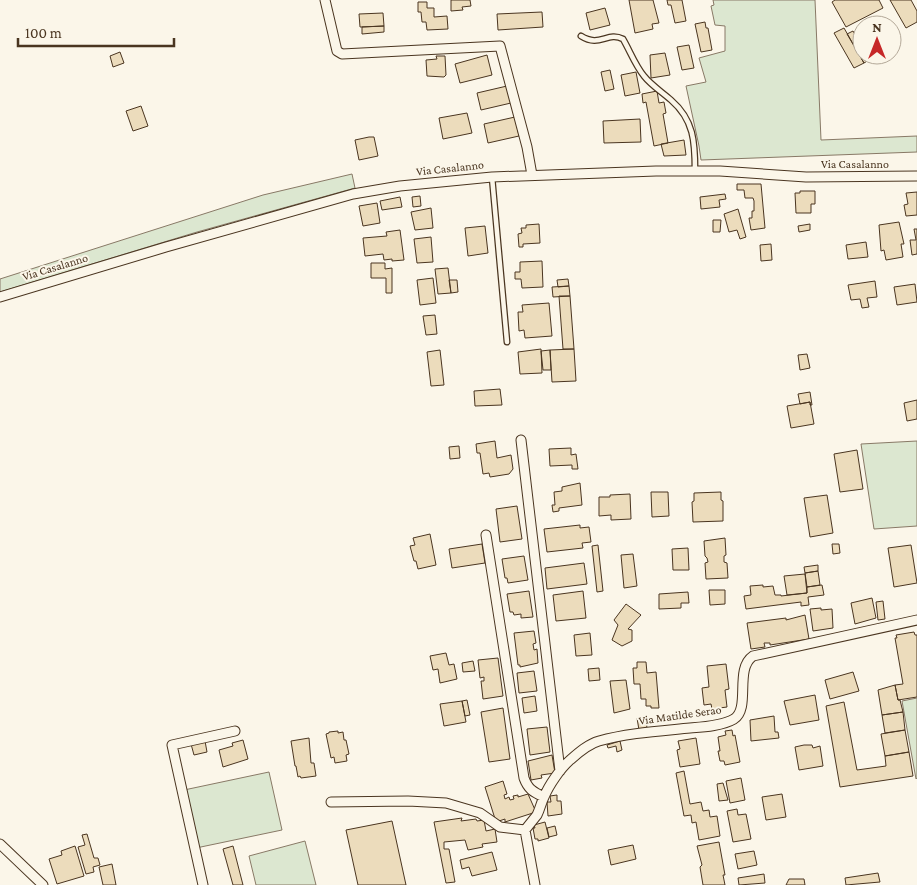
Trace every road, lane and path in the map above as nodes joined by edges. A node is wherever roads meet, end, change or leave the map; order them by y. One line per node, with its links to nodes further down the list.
1 (325, 0): 4 (street)
2 (581, 36): 3 (lane)
3 (695, 171): 4 (street, Via Casalanno); 6 (street, Via Casalanno)
4 (532, 175): 5 (street, Via Casalanno)
5 (492, 176): 7 (street, Via Casalanno); 8 (lane)
6 (917, 176)
7 (0, 297)
8 (507, 342)
9 (521, 440): 13 (street)
10 (486, 535): 14 (street)
11 (917, 620): 13 (street, Via Matilde Serao)
12 (235, 731): 19 (street)
13 (560, 771): 14 (street, Via Matilde Serao)
14 (544, 797): 16 (street, Via Matilde Serao)
15 (331, 802): 16 (street)
16 (525, 830): 20 (street)
17 (0, 844): 18 (street)
18 (43, 885)
19 (202, 885)
20 (535, 885)

